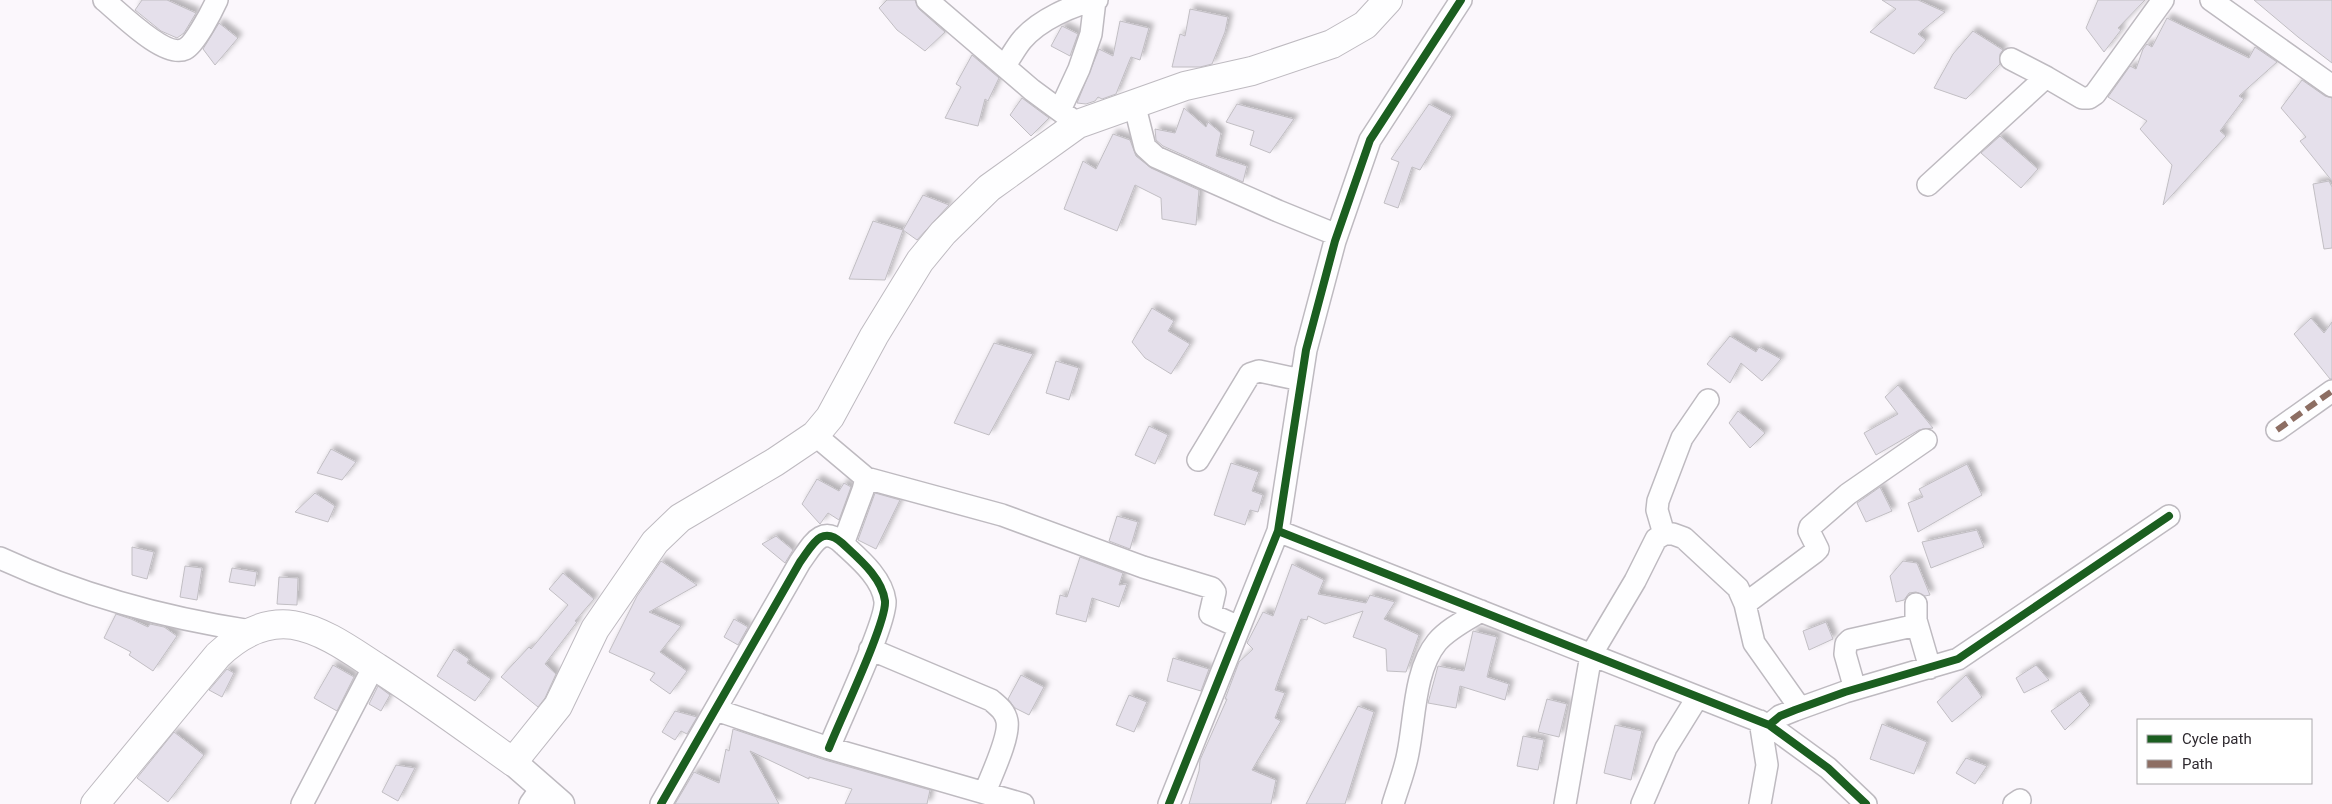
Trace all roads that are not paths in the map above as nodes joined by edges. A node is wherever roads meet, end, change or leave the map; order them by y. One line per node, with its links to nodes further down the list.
1 (104, 0): 2 (street)
2 (217, 0)
3 (927, 0): 10 (street)
4 (1095, 0): 10 (street); 14 (street)
5 (1388, 0): 13 (highway)
6 (1461, 0): 16 (street)
7 (2163, 0): 11 (street)
8 (2211, 0): 12 (street)
9 (2011, 59): 11 (street)
10 (1005, 66): 14 (street)
11 (2046, 77): 15 (street)
12 (2330, 82)
13 (1134, 103): 14 (highway); 16 (street)
14 (1069, 117): 21 (highway)
15 (1928, 185)
16 (1337, 235): 17 (street)
17 (1302, 380): 23 (street); 26 (street)
18 (2332, 391): 20 (street)
19 (1708, 400): 27 (street)
20 (2277, 430)
21 (814, 435): 24 (street); 45 (highway)
22 (1926, 440): 30 (street)
23 (1198, 460)
24 (866, 478): 28 (street); 34 (street)
25 (2168, 516): 39 (street)
26 (1278, 531): 32 (street); 34 (street)
27 (1664, 534): 30 (street); 37 (street)
28 (843, 544): 36 (street); 42 (street)
29 (0, 558): 35 (street)
30 (1745, 604): 43 (street)
31 (1916, 604): 33 (street)
32 (1481, 611): 37 (street); 54 (street)
33 (1917, 625): 39 (street); 40 (street)
34 (1239, 627): 53 (street)
35 (252, 631): 38 (highway); 49 (highway)
36 (870, 649): 44 (street); 46 (street)
37 (1591, 655): 41 (street); 55 (street)
38 (374, 666): 45 (highway); 50 (street)
39 (1930, 668): 40 (street)
40 (1856, 689): 43 (street)
41 (1697, 698): 43 (street); 56 (street)
42 (716, 710): 44 (street); 51 (street)
43 (1781, 716): 48 (street); 57 (street)
44 (829, 748): 46 (street)
45 (513, 762): 47 (main road)
46 (985, 792): 52 (street)
47 (544, 798)
48 (1864, 803)
49 (94, 804)
50 (302, 804)
51 (661, 804)
52 (1023, 804)
53 (1169, 804)
54 (1393, 804)
55 (1565, 804)
56 (1642, 804)
57 (1760, 804)

